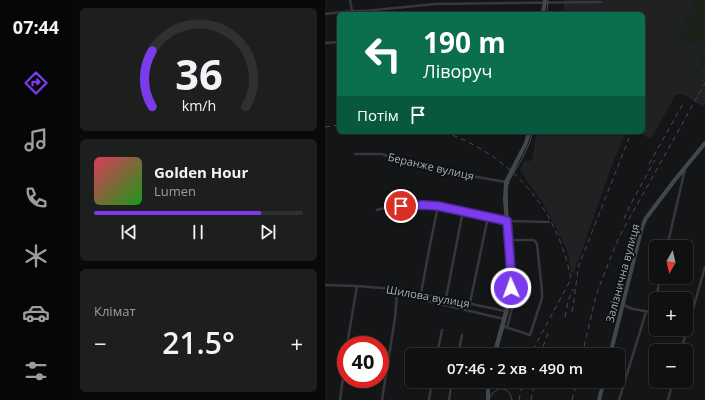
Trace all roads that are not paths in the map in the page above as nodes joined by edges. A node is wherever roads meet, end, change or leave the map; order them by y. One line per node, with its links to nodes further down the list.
1 (350, 0): 4 (street)
2 (545, 1): 3 (street); 4 (street); 6 (street)
3 (601, 2)
4 (352, 11): 5 (street)
5 (343, 12)
6 (543, 12)
7 (337, 13): 8 (street)
8 (325, 14)
9 (337, 42): 10 (street)
10 (325, 43)
11 (529, 134): 15 (street)
12 (705, 143): 14 (street, Залізнична вулиця)
13 (355, 154): 15 (street, Беранже вулиця)
14 (685, 168): 23 (street); 30 (street, Залізнична вулиця)
15 (506, 182): 20 (street)
16 (438, 206): 17 (street); 18 (street); 27 (street)
17 (377, 210)
18 (463, 211): 19 (street); 28 (street)
19 (488, 217): 20 (street); 29 (street)
20 (509, 221): 21 (street); 22 (street); 32 (street)
21 (549, 222)
22 (513, 240): 35 (street); 35 (street)
23 (669, 240)
24 (705, 267): 31 (street)
25 (325, 285): 26 (street, Шилова вулиця)
26 (357, 286): 27 (street, Шилова вулиця); 37 (street)
27 (421, 293): 28 (street, Шилова вулиця)
28 (446, 298): 29 (street, Шилова вулиця)
29 (470, 303): 32 (street, Шилова вулиця)
30 (623, 305): 33 (street); 42 (street, Залізнична вулиця)
31 (693, 309)
32 (506, 311): 34 (street)
33 (646, 312): 55 (street)
34 (504, 319): 35 (street); 50 (street, Шилова вулиця)
35 (505, 327): 41 (street)
36 (442, 330): 39 (street)
37 (349, 336)
38 (462, 336): 40 (street)
39 (438, 348)
40 (459, 348)
41 (497, 348)
42 (612, 348)
43 (342, 388): 49 (street)
44 (431, 388): 51 (street)
45 (451, 388): 52 (street)
46 (488, 388): 53 (street)
47 (602, 388): 54 (street)
48 (671, 388): 56 (street)
49 (340, 400)
50 (382, 400)
51 (429, 400)
52 (449, 400)
53 (488, 400)
54 (599, 400)
55 (619, 400)
56 (668, 400)

